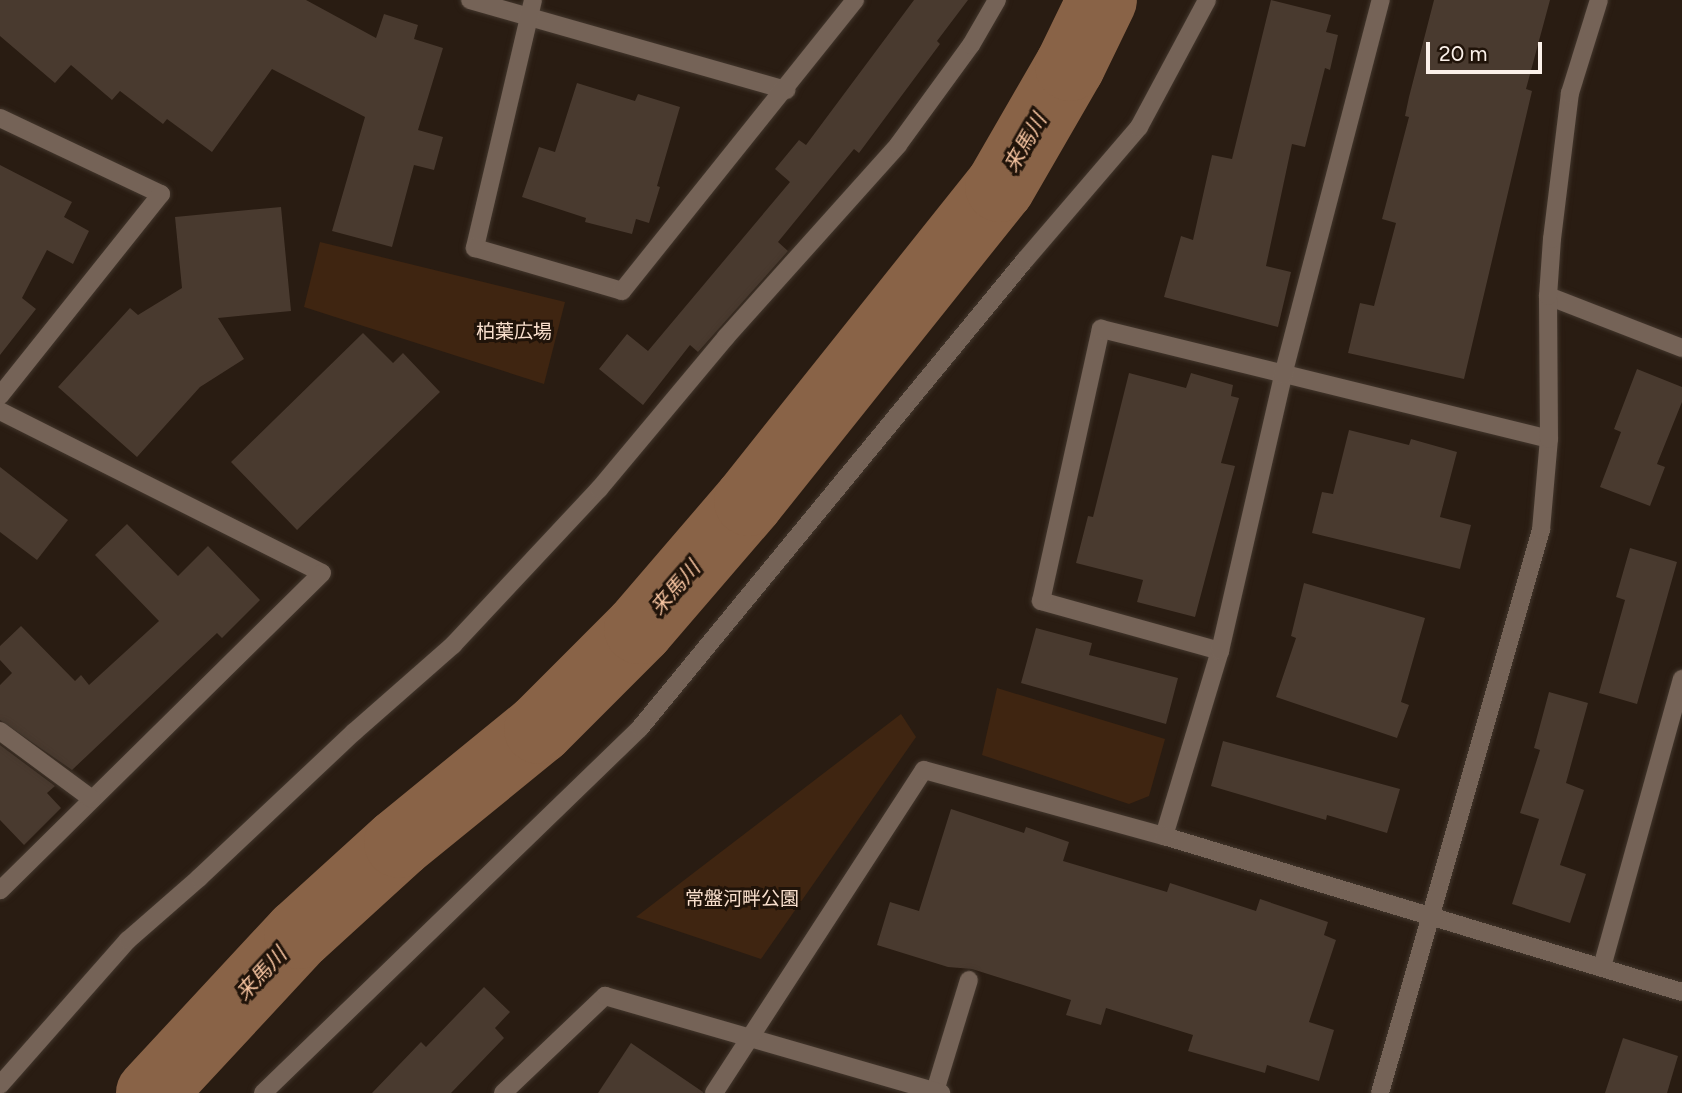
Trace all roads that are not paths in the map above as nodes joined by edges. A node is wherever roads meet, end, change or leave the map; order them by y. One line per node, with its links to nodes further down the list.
1 (470, 0): 7 (street)
2 (855, 0): 8 (street)
3 (997, 0): 27 (street)
4 (1207, 0): 29 (street)
5 (1381, 0): 12 (street)
6 (1599, 0): 10 (street)
7 (530, 8): 8 (street); 8 (street)
8 (786, 90)
9 (0, 118): 13 (street)
10 (1548, 296): 11 (street); 15 (street)
11 (1682, 348)
12 (1283, 375): 15 (street); 16 (street); 16 (street)
13 (0, 396)
14 (0, 411): 19 (street)
15 (1549, 439): 22 (street)
16 (1220, 651): 20 (street)
17 (1682, 679): 23 (street)
18 (0, 731): 19 (street)
19 (92, 799): 21 (street)
20 (1164, 836): 22 (street); 26 (street)
21 (0, 890)
22 (1433, 916): 23 (street); 32 (street)
23 (1602, 967): 25 (street)
24 (969, 980): 28 (street)
25 (1682, 992)
26 (749, 1035): 28 (street); 30 (street); 31 (street)
27 (0, 1085)
28 (938, 1092)
29 (263, 1093)
30 (503, 1093)
31 (714, 1093)
32 (1380, 1093)

